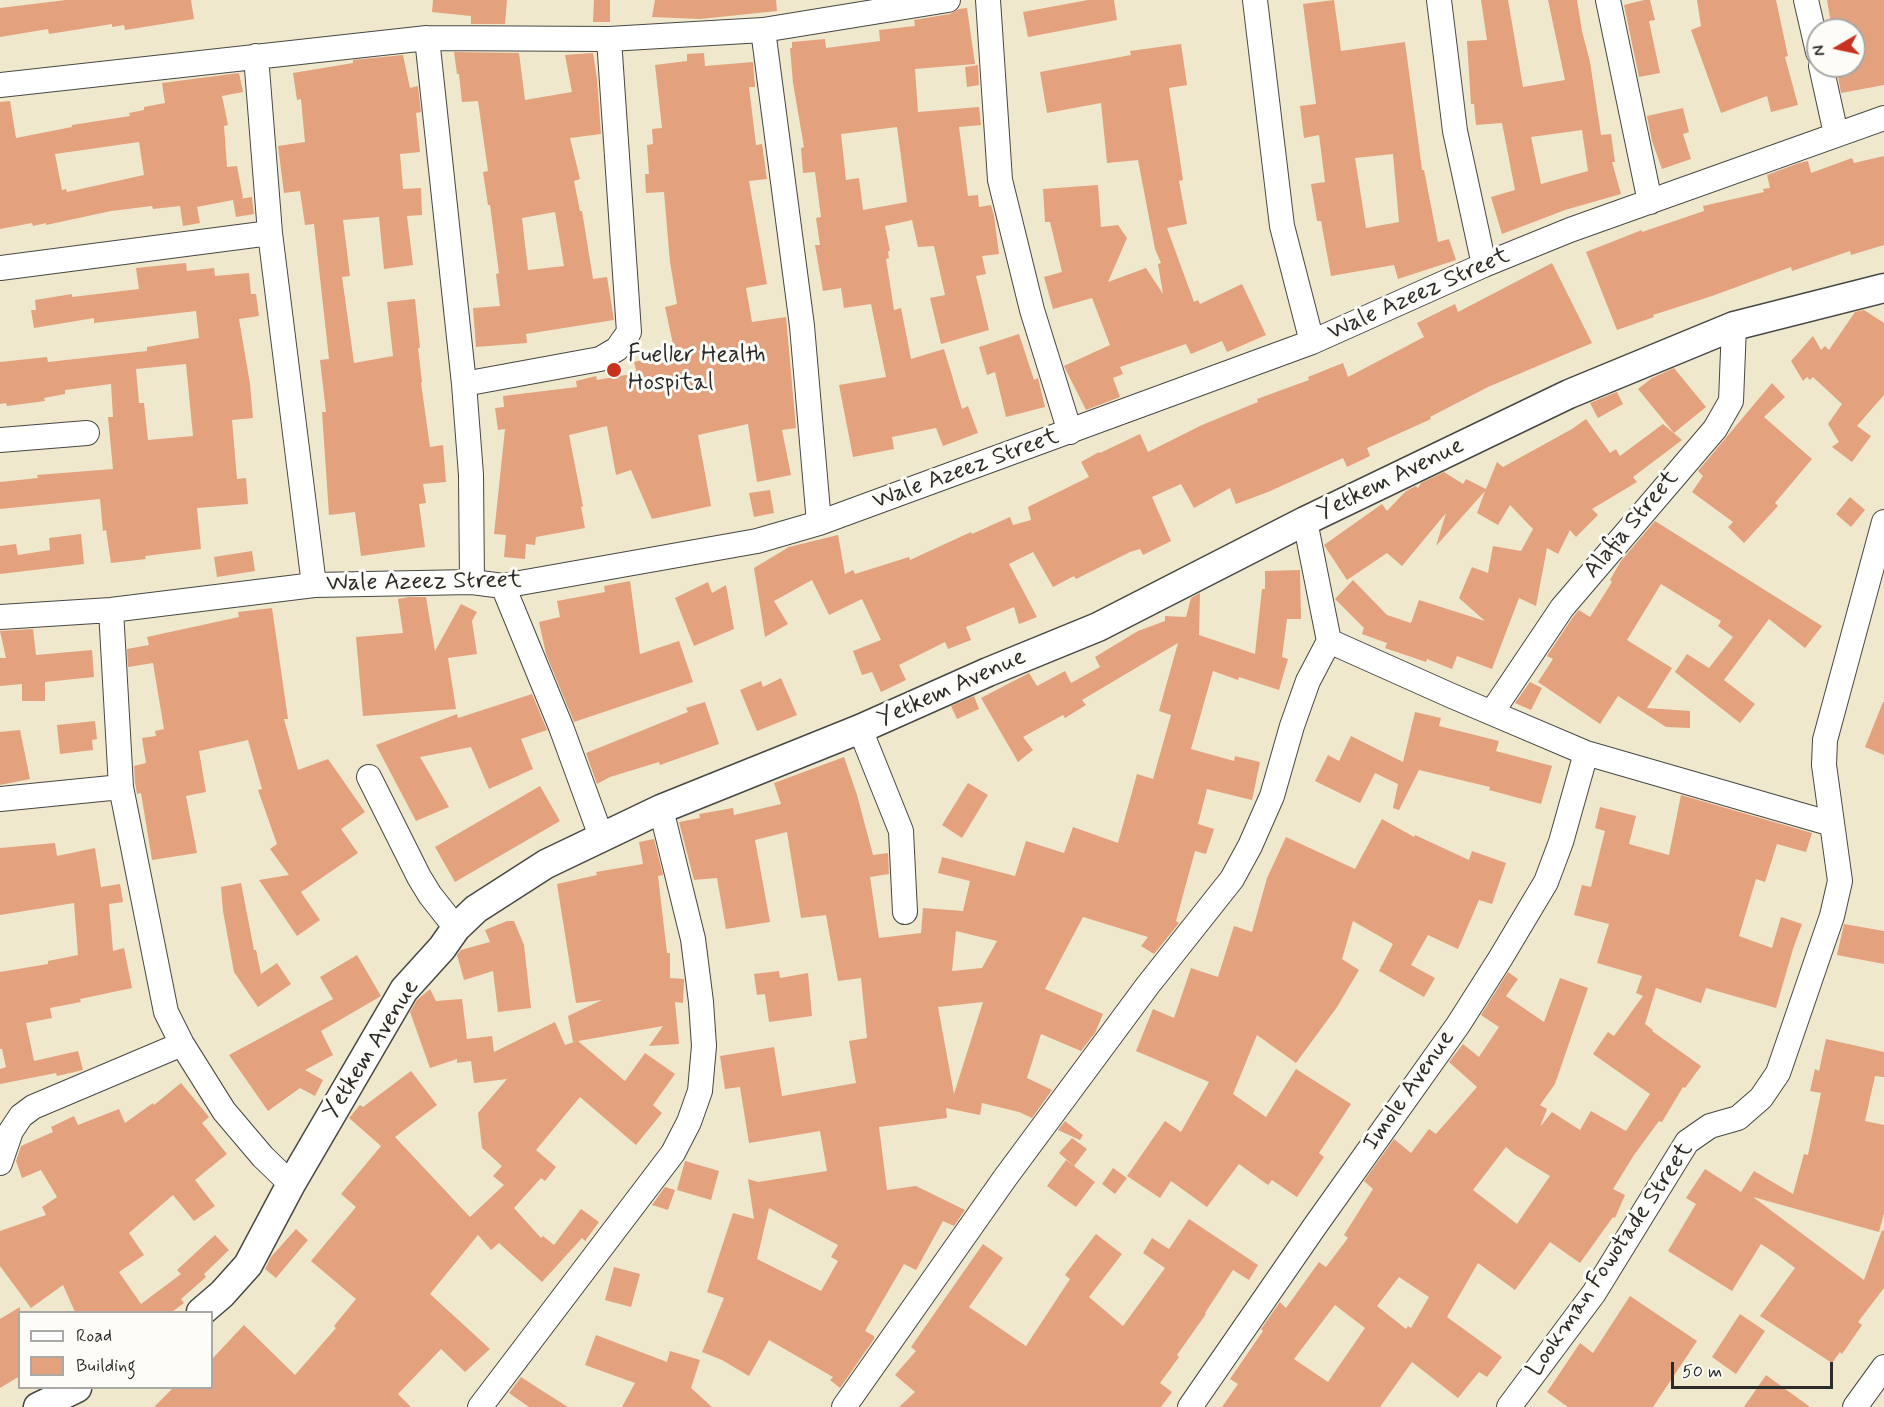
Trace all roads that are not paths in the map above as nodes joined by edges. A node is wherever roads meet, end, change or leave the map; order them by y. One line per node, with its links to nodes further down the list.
1 (948, 0): 8 (street)
2 (988, 0): 24 (street)
3 (1255, 0): 22 (street)
4 (1438, 0): 18 (street)
5 (1608, 0): 16 (street)
6 (1806, 0): 7 (street)
7 (1810, 18)
8 (763, 30): 10 (street); 29 (street)
9 (427, 38): 10 (street); 11 (street); 23 (street)
10 (609, 39): 23 (street)
11 (256, 56): 13 (street); 17 (street)
12 (1824, 78): 15 (street)
13 (0, 84)
14 (1884, 118): 15 (street, Wale Azeez Street)
15 (1836, 134): 16 (street, Wale Azeez Street)
16 (1650, 202): 18 (street, Wale Azeez Street)
17 (270, 233): 19 (street); 31 (street)
18 (1484, 265): 22 (street, Wale Azeez Street)
19 (0, 267)
20 (1884, 288): 21 (street, Yetkem Avenue)
21 (1734, 326): 27 (street, Yetkem Avenue); 36 (street, Alafia Street)
22 (1312, 342): 24 (street, Wale Azeez Street)
23 (464, 384): 30 (street)
24 (1070, 432): 29 (street, Wale Azeez Street)
25 (87, 433): 26 (street)
26 (0, 440)
27 (1305, 521): 35 (street); 37 (street, Yetkem Avenue)
28 (1884, 522): 43 (street, Lookman Fowotade Street)
29 (819, 523): 32 (street, Wale Azeez Street)
30 (472, 582): 31 (street, Wale Azeez Street); 32 (street, Wale Azeez Street)
31 (314, 585): 33 (street, Wale Azeez Street)
32 (503, 586): 44 (street)
33 (111, 610): 34 (street, Wale Azeez Street); 40 (street)
34 (0, 617)
35 (1329, 641): 36 (street); 55 (street)
36 (1492, 712): 38 (street)
37 (860, 729): 42 (street, Yetkem Avenue); 45 (street)
38 (1586, 753): 43 (street); 56 (street, Imole Avenue)
39 (369, 777): 46 (street)
40 (121, 787): 41 (street); 47 (street)
41 (0, 799)
42 (662, 809): 44 (street, Yetkem Avenue); 54 (street)
43 (1832, 824): 57 (street, Lookman Fowotade Street)
44 (602, 839): 46 (street, Yetkem Avenue)
45 (904, 912)
46 (456, 928): 49 (street, Yetkem Avenue)
47 (182, 1044): 48 (street); 49 (street)
48 (0, 1163)
49 (291, 1184): 50 (street, Yetkem Avenue)
50 (202, 1311)
51 (1884, 1367): 58 (street)
52 (75, 1389): 53 (street)
53 (38, 1407)
54 (480, 1407)
55 (844, 1407)
56 (1190, 1407)
57 (1509, 1407)
58 (1855, 1407)

